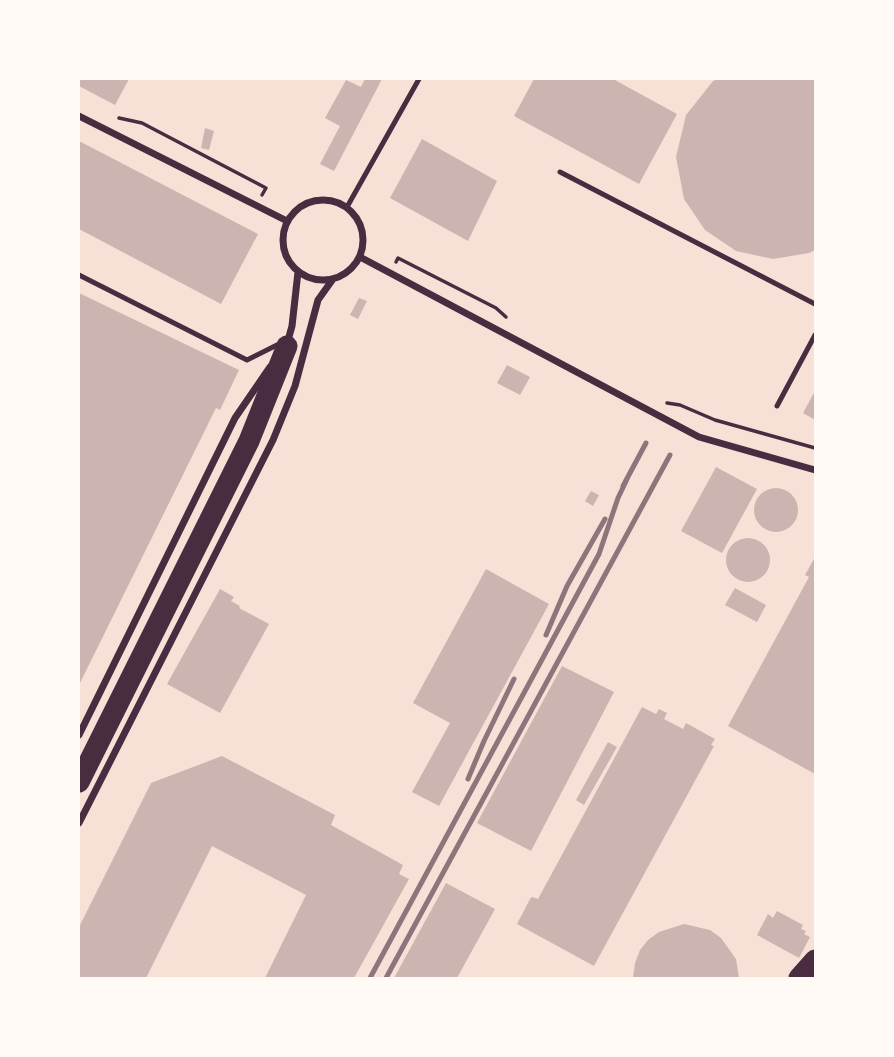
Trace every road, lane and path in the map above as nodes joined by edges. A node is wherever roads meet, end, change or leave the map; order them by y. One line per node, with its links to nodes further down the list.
1 (419, 79): 6 (lane)
2 (110, 114): 5 (path)
3 (79, 116): 5 (street)
4 (560, 172): 13 (lane)
5 (257, 205): 7 (street)
6 (347, 207): 7 (street); 8 (street)
7 (287, 221): 9 (street)
8 (360, 257): 10 (street); 12 (street)
9 (299, 272): 12 (street); 16 (street)
10 (389, 274): 14 (path); 20 (street)
11 (79, 275): 16 (lane)
12 (333, 279): 23 (street)
13 (815, 304)
14 (509, 320)
15 (815, 335): 18 (lane)
16 (288, 343): 21 (street); 22 (highway)
17 (667, 403): 19 (path)
18 (777, 406)
19 (815, 448)
20 (815, 470)
21 (79, 735)
22 (79, 782)
23 (79, 824)
24 (815, 960): 25 (highway)
25 (799, 978)

